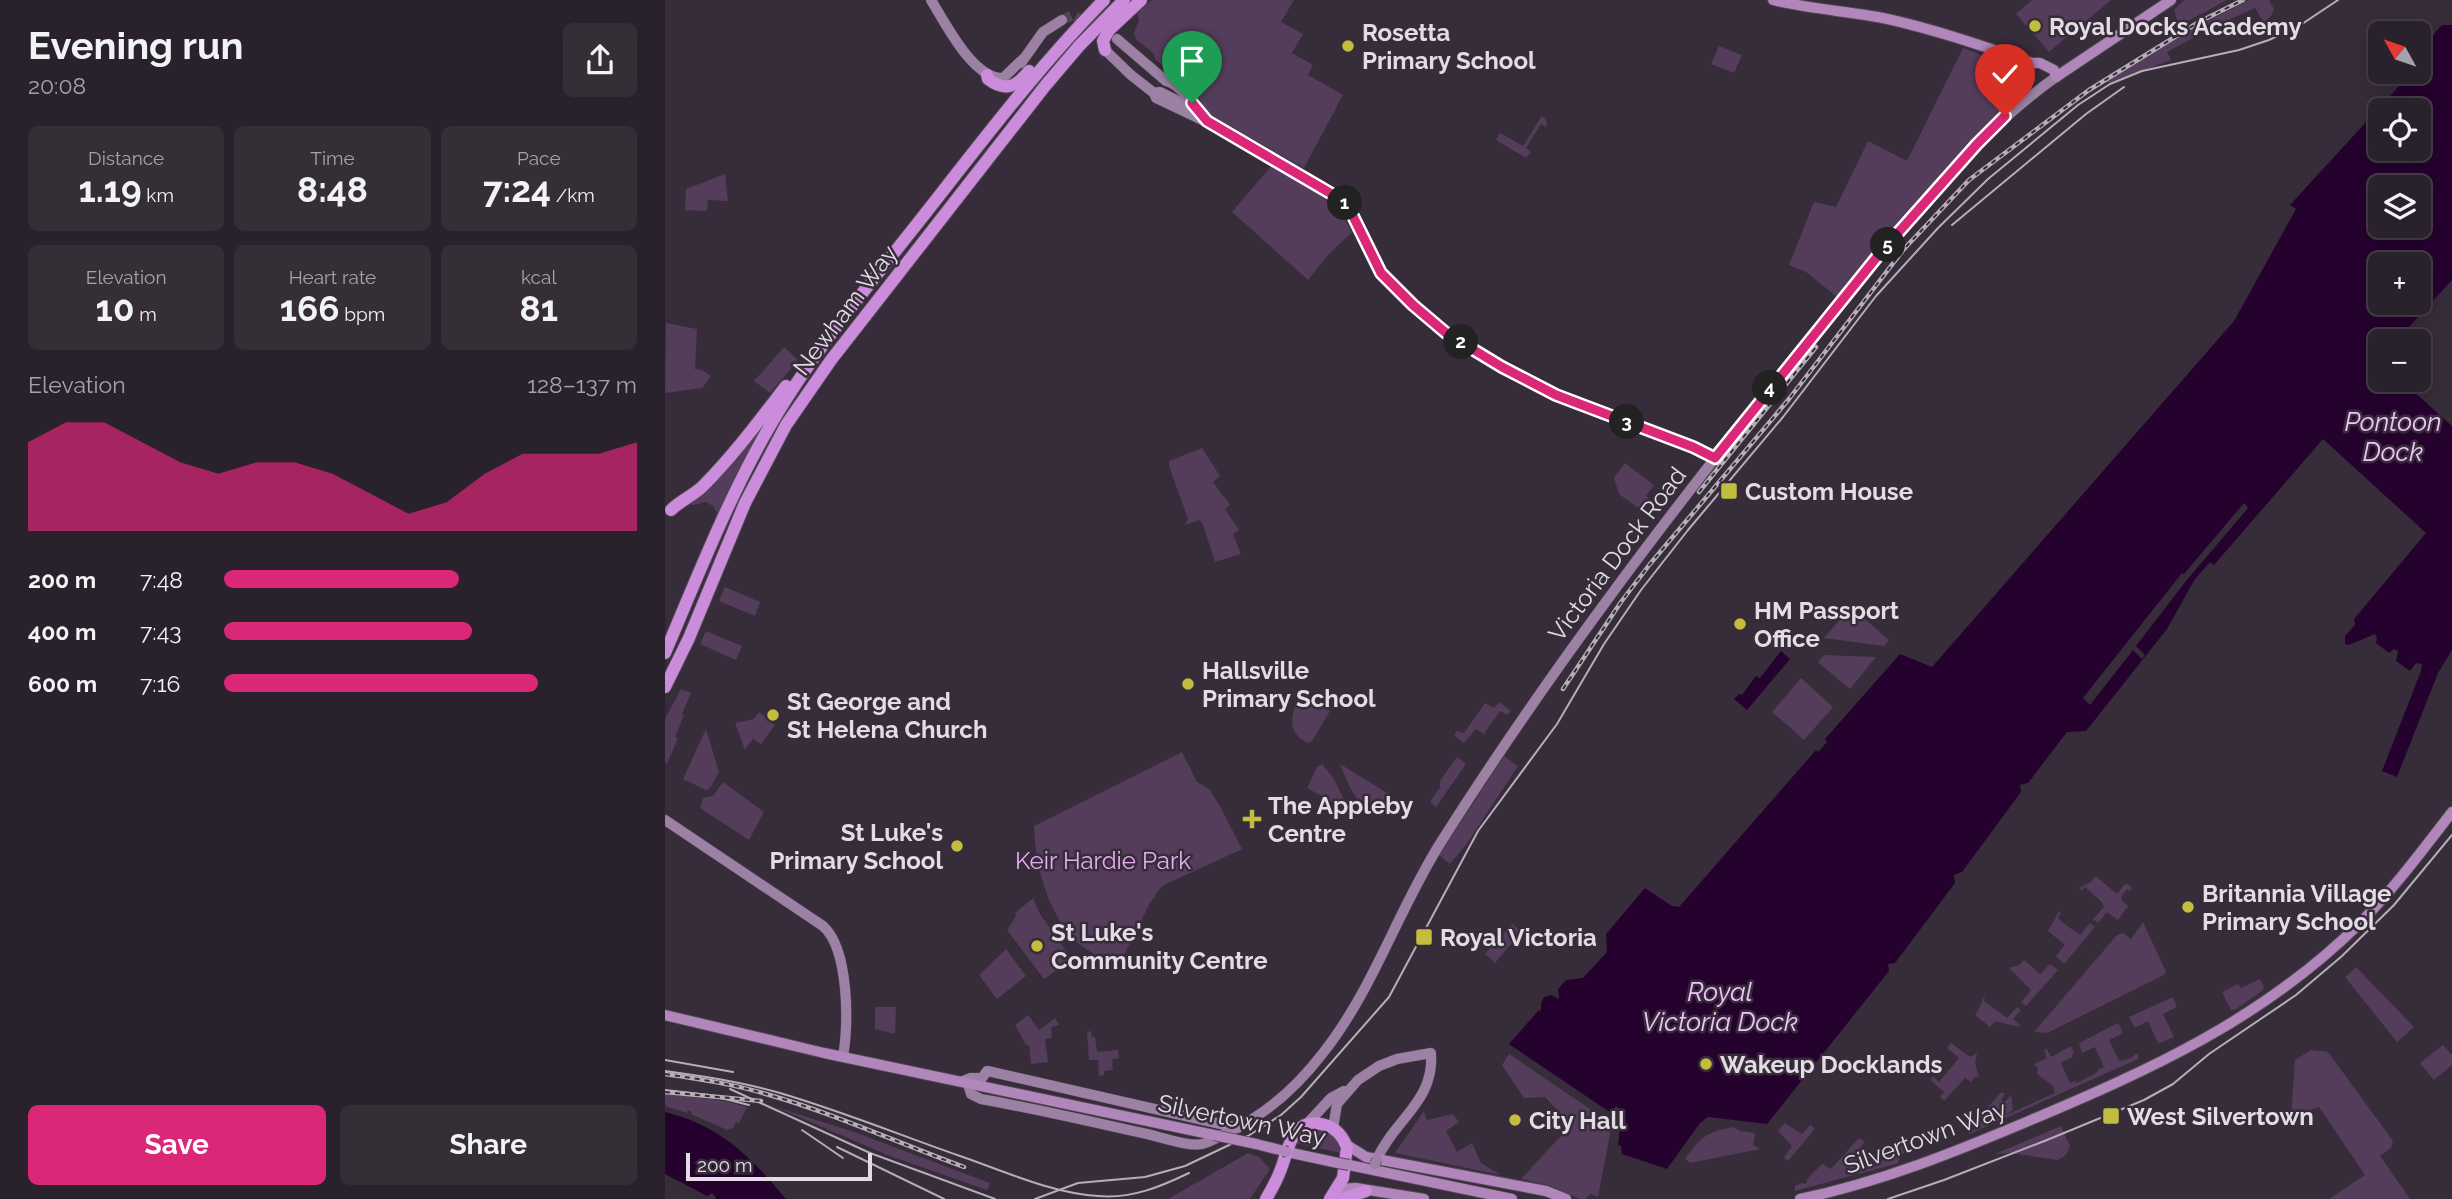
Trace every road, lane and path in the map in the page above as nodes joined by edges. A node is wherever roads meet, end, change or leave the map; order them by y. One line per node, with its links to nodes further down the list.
1 (931, 0): 13 (street)
2 (1092, 0): 13 (highway)
3 (1104, 0): 20 (highway, Newham Way)
4 (1124, 0): 10 (highway, Newham Way)
5 (1141, 0): 11 (highway)
6 (1773, 0): 12 (main road)
7 (2166, 3): 12 (main road, Victoria Dock Road)
8 (1062, 20): 13 (street)
9 (1117, 38): 14 (street)
10 (1079, 46): 11 (highway); 25 (highway, Newham Way)
11 (1105, 50): 15 (street)
12 (2056, 77): 22 (street, Victoria Dock Road)
13 (992, 80): 20 (highway)
14 (1166, 81): 16 (street); 17 (street)
15 (1154, 93): 16 (street); 18 (street)
16 (1176, 100): 17 (street); 18 (street)
17 (1195, 109): 19 (street)
18 (1182, 111): 19 (street)
19 (1207, 121): 22 (street)
20 (989, 132): 21 (highway, Newham Way)
21 (818, 350): 23 (highway); 24 (highway, Newham Way)
22 (1715, 458): 33 (street, Victoria Dock Road)
23 (668, 512)
24 (665, 653)
25 (665, 687)
26 (2452, 812): 43 (main road, Silvertown Way)
27 (665, 820): 29 (street)
28 (665, 1016): 29 (main road, Silvertown Way)
29 (843, 1056): 30 (main road, Silvertown Way)
30 (966, 1082): 33 (street, Silvertown Way); 33 (street, Victoria Dock Road); 36 (main road, Silvertown Way, bridge)
31 (1347, 1090): 32 (street); 34 (street); 36 (street)
32 (1306, 1125): 34 (highway); 39 (highway)
33 (1238, 1128)
34 (1333, 1128): 35 (highway)
35 (1347, 1145): 38 (highway); 42 (main road, Silvertown Way)
36 (1372, 1169): 41 (main road, Silvertown Way)
37 (1371, 1191): 38 (highway); 40 (main road)
38 (1335, 1196)
39 (1266, 1199)
40 (1424, 1199)
41 (1512, 1199)
42 (1566, 1199)
43 (1800, 1199)

